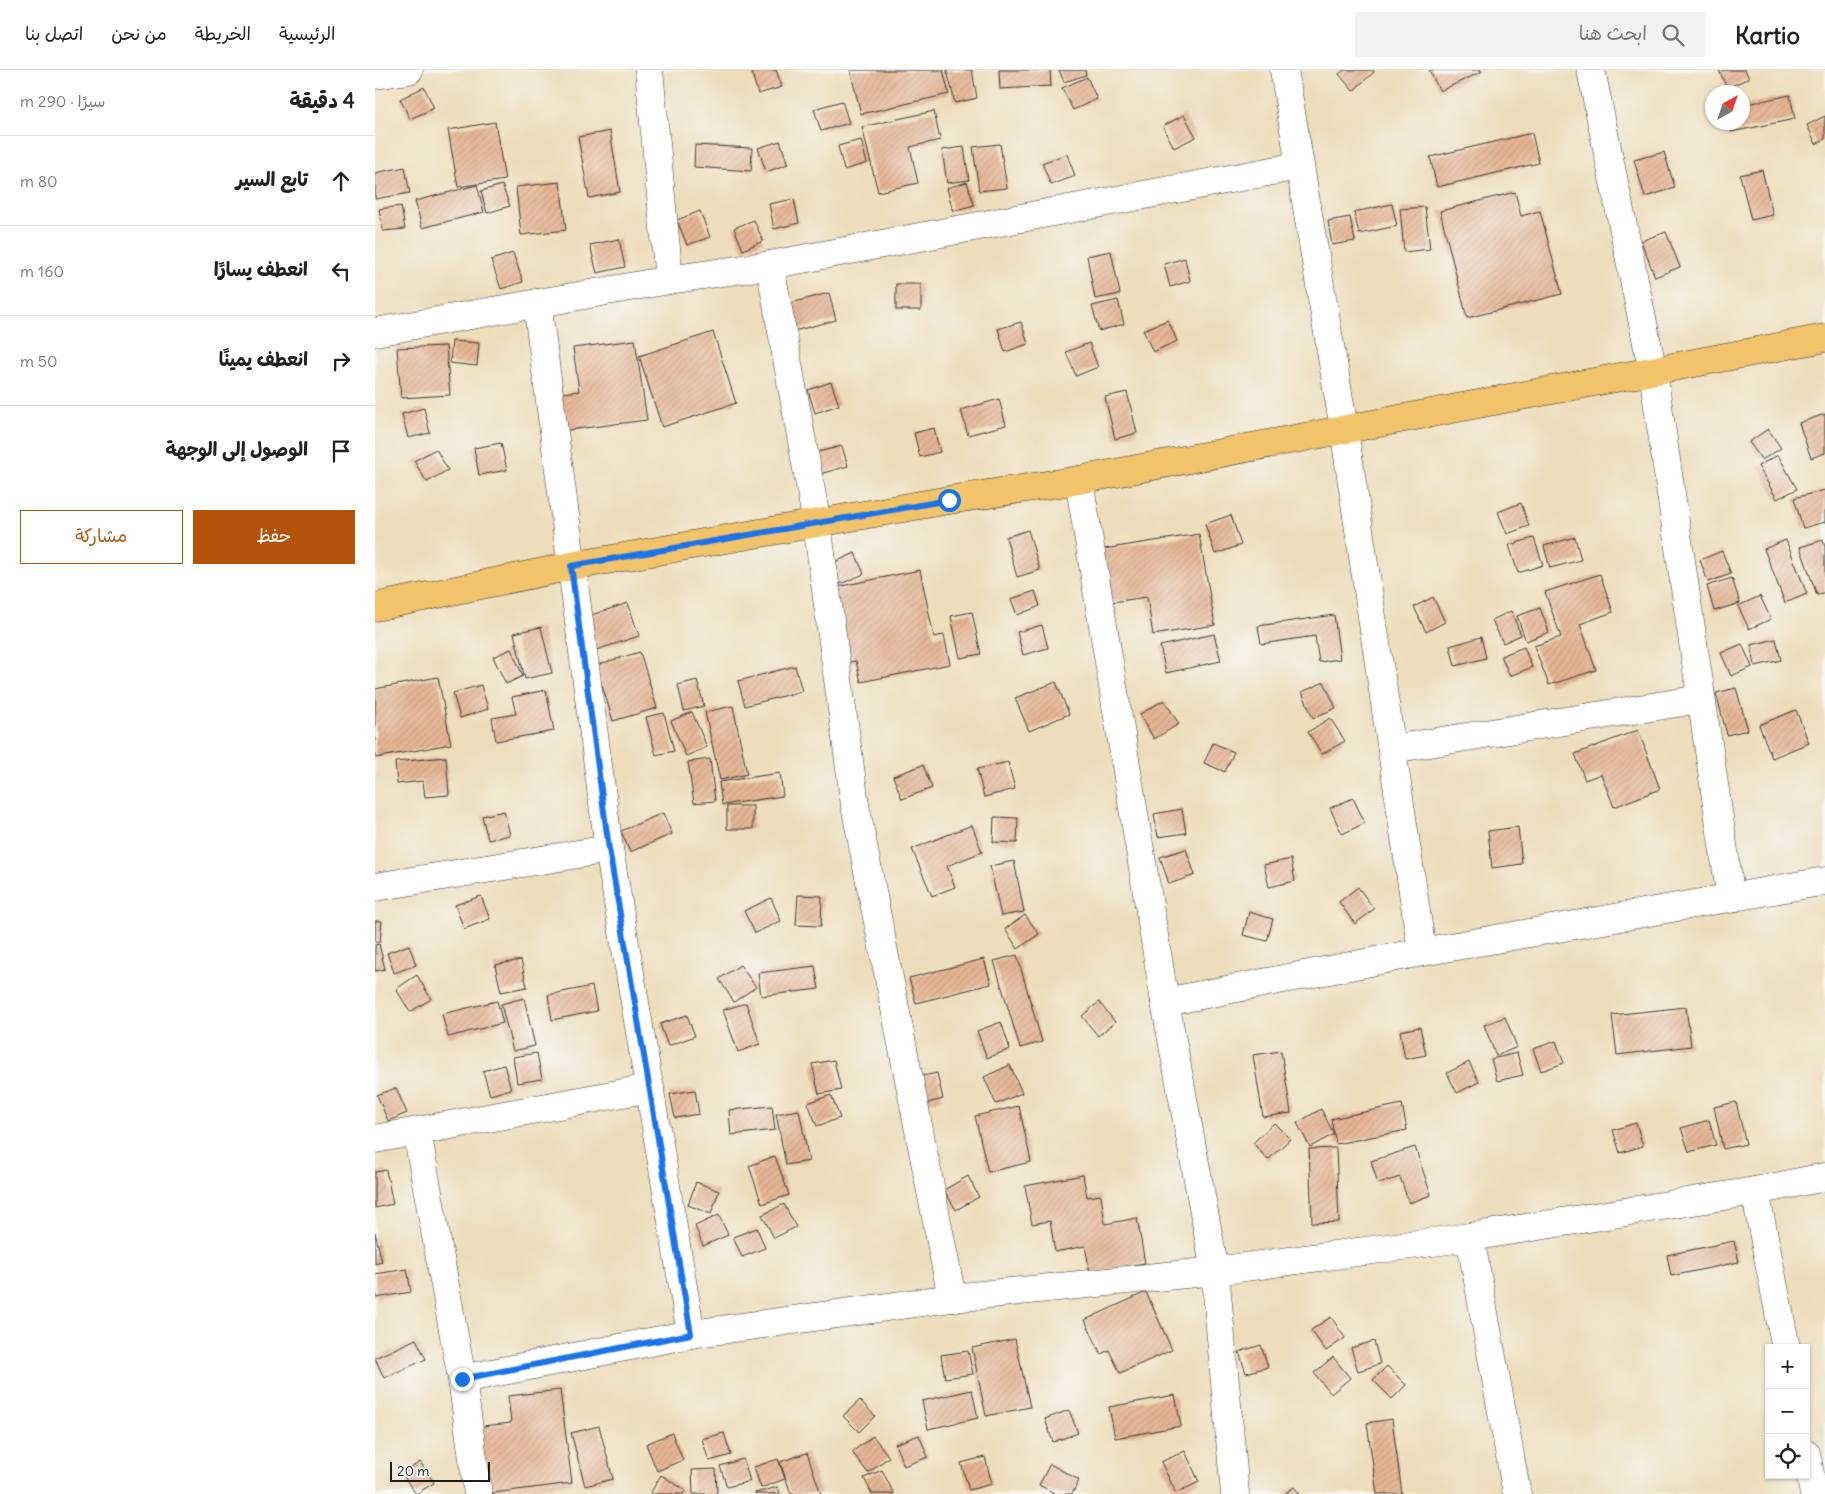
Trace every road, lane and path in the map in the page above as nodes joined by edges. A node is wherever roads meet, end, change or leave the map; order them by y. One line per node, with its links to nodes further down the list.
1 (409, 70): 5 (street)
2 (649, 70): 8 (street)
3 (1284, 70): 6 (street)
4 (1591, 70): 12 (street)
5 (375, 75)
6 (1299, 166): 7 (street); 13 (street)
7 (770, 266): 8 (street); 15 (street)
8 (669, 280): 9 (street)
9 (537, 304): 10 (street); 16 (street)
10 (375, 332)
11 (1825, 338): 12 (main road)
12 (1653, 372): 13 (main road); 18 (street)
13 (1344, 429): 14 (main road); 19 (street)
14 (1079, 480): 15 (main road); 25 (street)
15 (817, 524): 16 (main road); 33 (street)
16 (571, 566): 17 (main road); 20 (street)
17 (375, 607)
18 (1701, 699): 19 (street); 23 (street)
19 (1392, 749): 24 (street)
20 (609, 849): 22 (street); 26 (street)
21 (1825, 881): 23 (street)
22 (375, 887)
23 (1731, 899): 24 (street)
24 (1422, 952): 25 (street)
25 (1165, 1002): 32 (street)
26 (650, 1088): 27 (street); 34 (street)
27 (417, 1132): 28 (street); 36 (street)
28 (375, 1139)
29 (1825, 1177): 30 (street)
30 (1755, 1191): 31 (street); 35 (street)
31 (1471, 1237): 32 (street); 40 (street)
32 (1215, 1271): 33 (street); 39 (street)
33 (952, 1298): 34 (street)
34 (691, 1334): 36 (street)
35 (1785, 1344)
36 (462, 1379): 38 (street)
37 (1810, 1474): 41 (street)
38 (478, 1494)
39 (1235, 1494)
40 (1517, 1494)
41 (1814, 1494)

